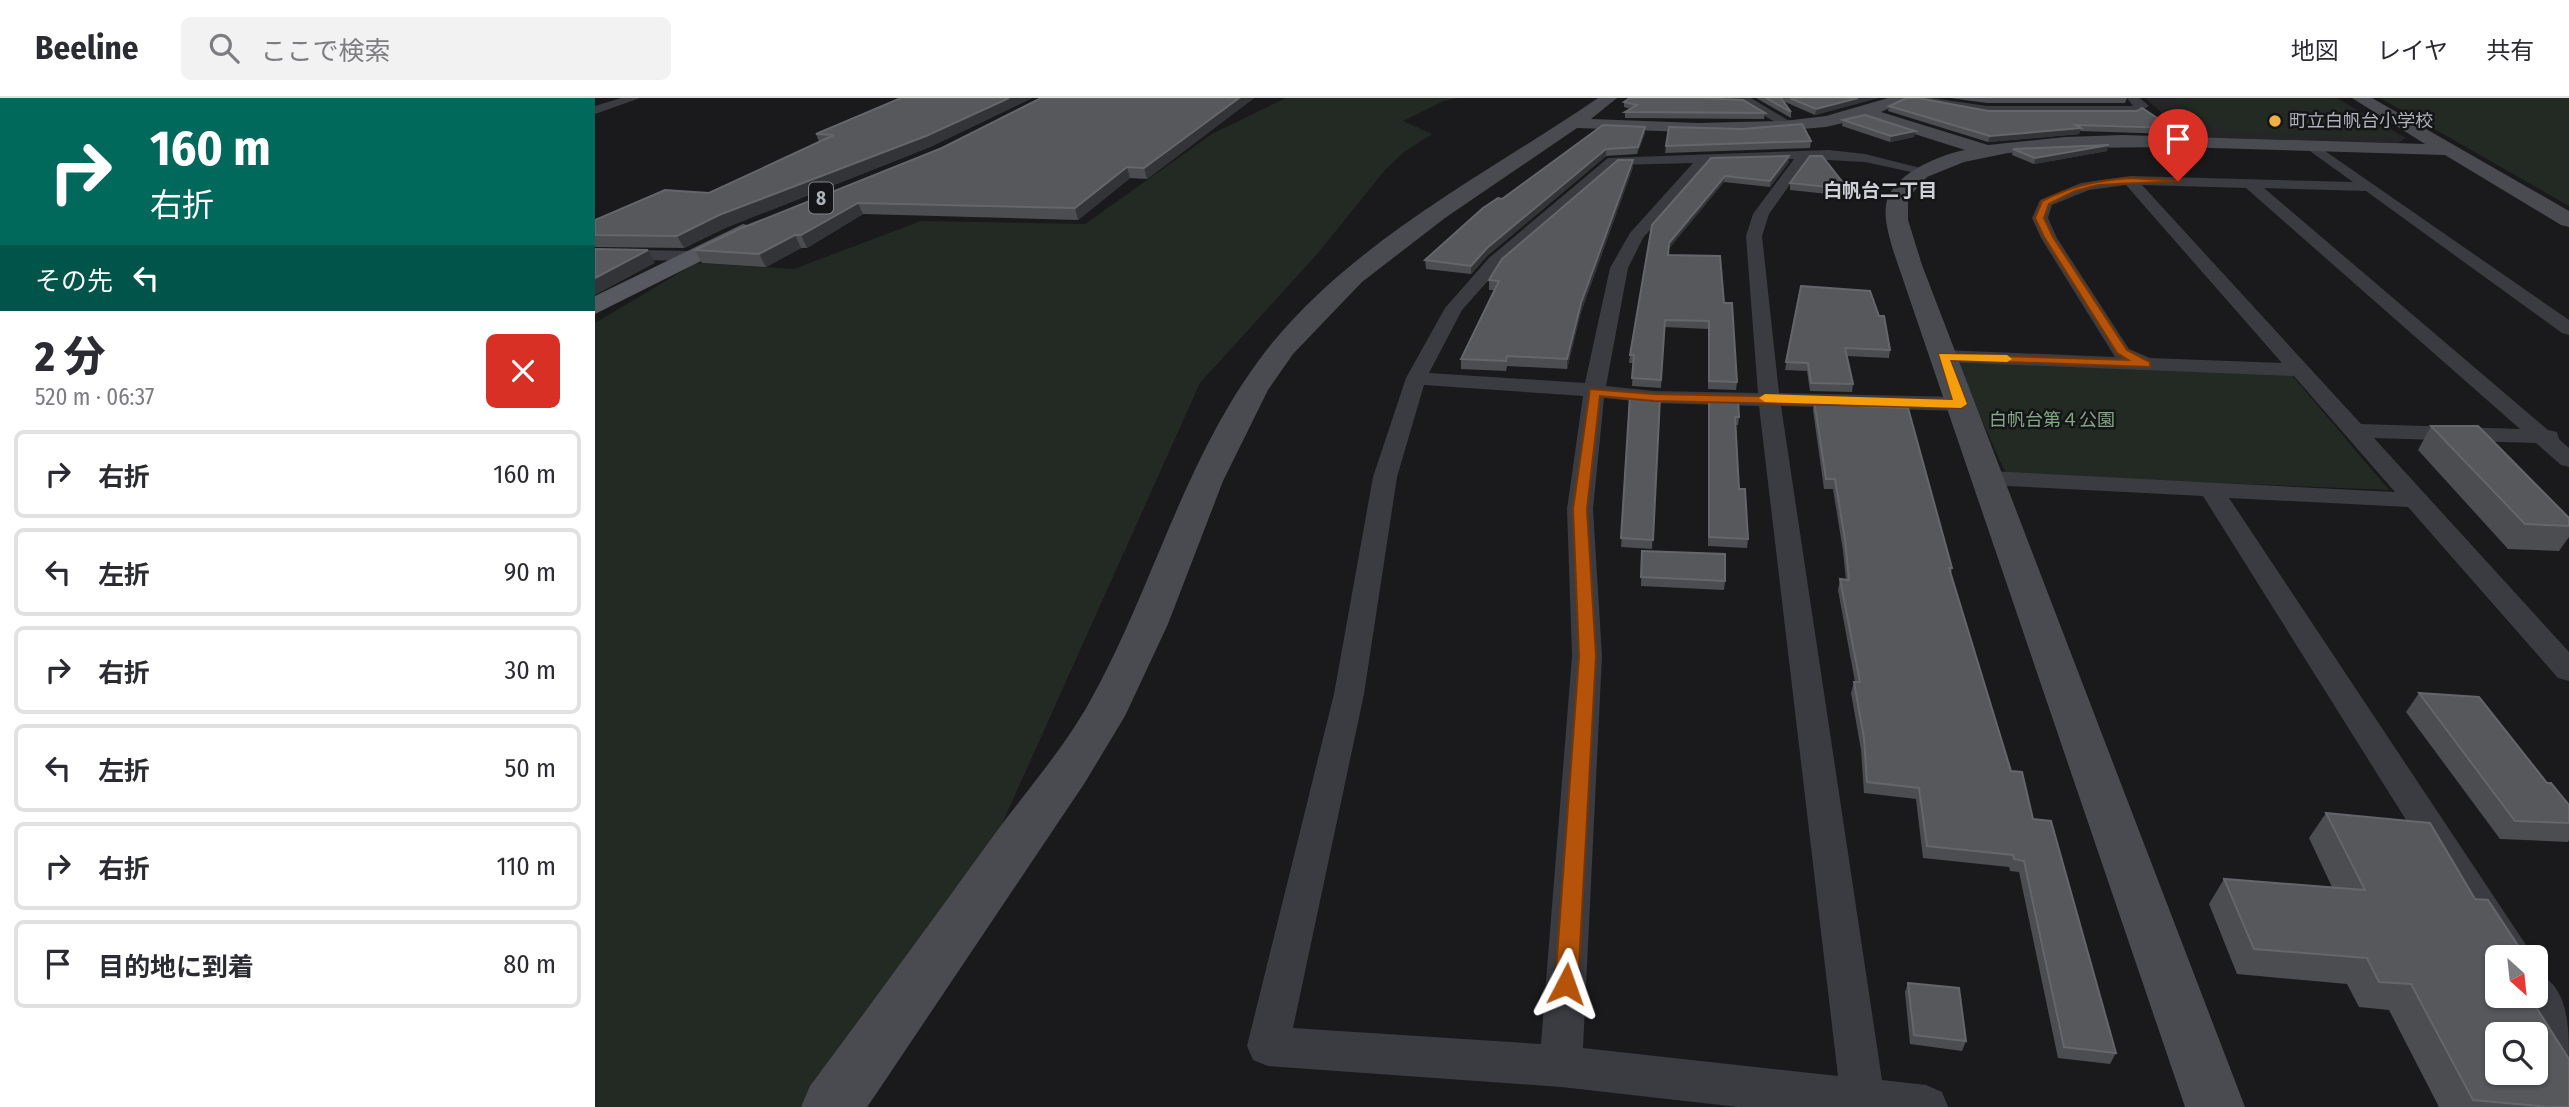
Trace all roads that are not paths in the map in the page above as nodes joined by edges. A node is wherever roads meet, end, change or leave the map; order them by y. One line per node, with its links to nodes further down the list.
1 (634, 98): 9 (street)
2 (1609, 98): 12 (street)
3 (1704, 98): 8 (street)
4 (1906, 98): 10 (street); 11 (street)
5 (2038, 98): 10 (street)
6 (2133, 98): 10 (street)
7 (2360, 98): 16 (street)
8 (1748, 99): 13 (street)
9 (595, 110)
10 (2048, 110)
11 (1863, 113): 13 (street); 15 (street)
12 (1574, 123): 13 (street); 49 (street)
13 (1790, 125)
14 (2312, 146): 15 (street); 16 (street); 22 (street)
15 (1987, 150): 19 (street)
16 (2452, 150): 23 (street)
17 (1804, 155): 18 (street); 19 (street); 34 (street)
18 (1705, 158): 32 (street); 33 (street)
19 (1925, 171): 29 (street)
20 (2130, 180): 21 (street); 30 (street); 31 (street)
21 (2249, 183): 22 (street); 37 (street)
22 (2370, 187): 28 (street)
23 (2569, 220)
24 (757, 225): 26 (main road)
25 (595, 254): 26 (street)
26 (690, 256): 27 (main road)
27 (595, 306)
28 (2569, 329)
29 (1943, 356): 30 (street); 35 (street)
30 (2146, 364): 31 (street)
31 (2301, 370): 36 (street)
32 (1416, 378): 33 (street); 47 (street)
33 (1594, 391): 34 (street); 47 (street)
34 (1769, 398): 35 (street); 48 (street)
35 (1961, 404): 40 (street)
36 (2355, 431): 37 (street); 42 (street)
37 (2541, 436): 38 (street); 39 (street)
38 (2569, 438)
39 (2569, 460)
40 (1989, 478): 41 (street); 51 (street)
41 (2211, 489): 42 (street); 44 (street)
42 (2415, 500): 43 (street)
43 (2569, 671)
44 (2506, 945)
45 (2547, 1008): 46 (street)
46 (2569, 1042)
47 (1561, 1066): 48 (street)
48 (1863, 1099): 50 (street)
49 (831, 1107)
50 (1926, 1107)
51 (2215, 1107)

